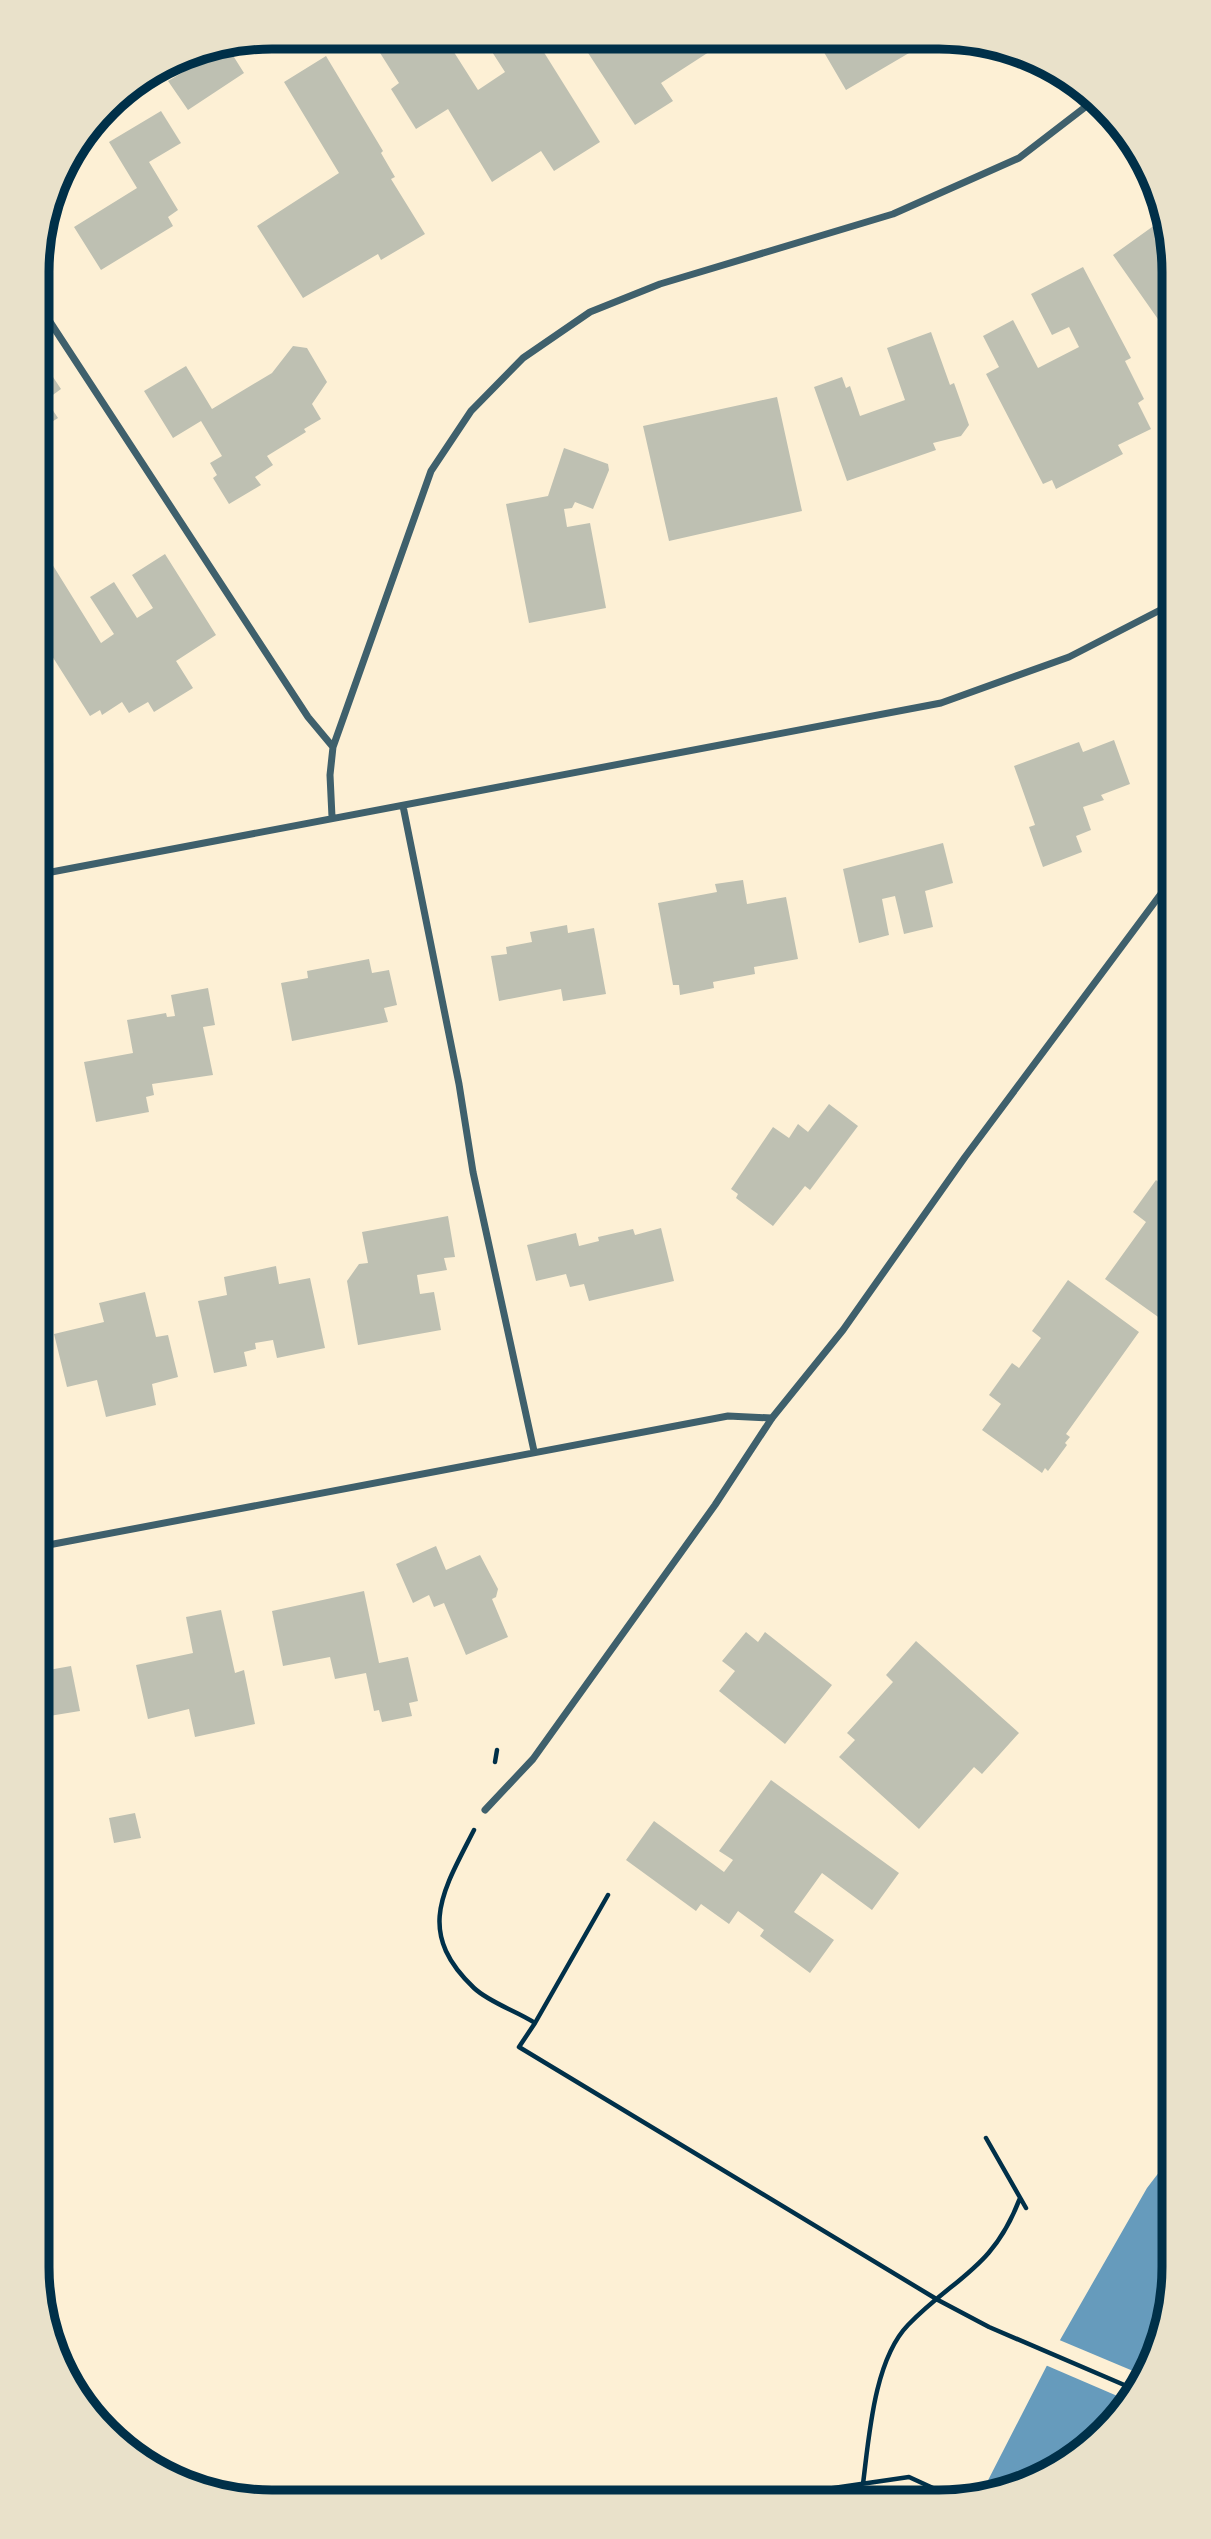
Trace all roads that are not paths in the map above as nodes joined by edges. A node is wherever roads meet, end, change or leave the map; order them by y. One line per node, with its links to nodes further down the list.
1 (1087, 105): 4 (street)
2 (49, 320): 4 (street)
3 (1162, 609): 5 (street)
4 (332, 747): 6 (street)
5 (403, 806): 6 (street); 10 (street)
6 (332, 817): 7 (street)
7 (49, 872)
8 (1162, 892): 9 (street)
9 (772, 1418): 10 (street); 12 (street)
10 (534, 1451): 11 (street)
11 (49, 1545)
12 (485, 1810)

